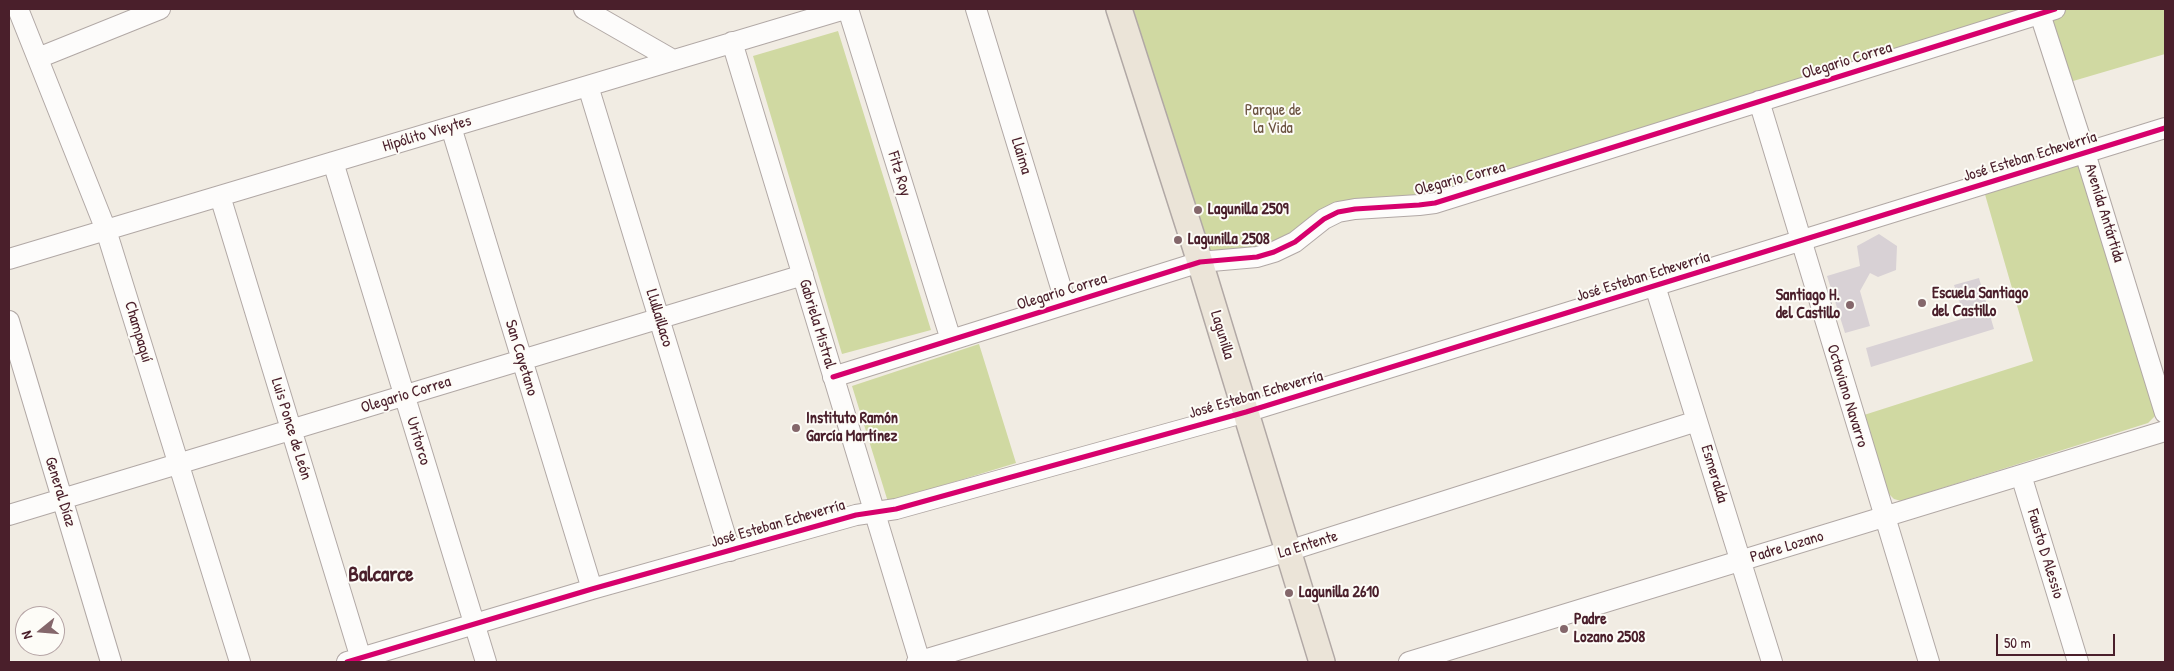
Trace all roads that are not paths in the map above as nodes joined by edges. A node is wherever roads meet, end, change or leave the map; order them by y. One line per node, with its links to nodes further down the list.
1 (18, 9): 10 (street, Champaquí)
2 (160, 9): 10 (street)
3 (584, 9): 11 (street)
4 (846, 9): 8 (street, Hipólito Vieytes); 28 (street, Fitz Roy)
5 (976, 9): 25 (street, Llaima)
6 (1119, 9): 22 (main road, Lagunilla)
7 (2048, 12): 13 (street, Olegario Correa); 16 (street, Avenida Antártida)
8 (790, 17): 9 (street, Hipólito Vieytes)
9 (732, 42): 11 (street, Hipólito Vieytes); 23 (street, Gabriela Mistral)
10 (38, 58): 19 (street, Champaquí)
11 (673, 60): 12 (street, Hipólito Vieytes)
12 (588, 86): 14 (street, Hipólito Vieytes); 26 (street, Llullaillaco)
13 (1759, 101): 20 (street, Octaviano Navarro); 22 (street, Olegario Correa)
14 (451, 127): 17 (street, Hipólito Vieytes); 29 (street, San Cayetano)
15 (2165, 128): 16 (street, José Esteban Echeverría)
16 (2085, 153): 20 (street, José Esteban Echeverría); 33 (street, Avenida Antártida)
17 (333, 162): 18 (street, Hipólito Vieytes); 31 (street, Uritorco)
18 (220, 196): 19 (street, Hipólito Vieytes); 35 (street, Luis Ponce de León)
19 (106, 230): 21 (street, Hipólito Vieytes); 37 (street, Champaquí)
20 (1800, 240): 24 (street, José Esteban Echeverría); 42 (street, Octaviano Navarro)
21 (9, 259)
22 (1200, 262): 25 (street, Olegario Correa); 32 (main road, Lagunilla)
23 (803, 275): 26 (street, Olegario Correa); 30 (street, Gabriela Mistral)
24 (1655, 286): 32 (street, José Esteban Echeverría); 34 (street, Esmeralda)
25 (1066, 304): 28 (street, Olegario Correa)
26 (659, 318): 29 (street, Olegario Correa); 43 (street, Llullaillaco)
27 (9, 321): 39 (street, General Díaz)
28 (951, 340): 30 (street, Olegario Correa)
29 (522, 360): 31 (street, Olegario Correa); 46 (street, San Cayetano)
30 (834, 377): 40 (street, Gabriela Mistral)
31 (404, 396): 35 (street, Olegario Correa); 47 (street, Uritorco)
32 (1246, 412): 40 (street, José Esteban Echeverría); 44 (main road, Lagunilla)
33 (2165, 412)
34 (1697, 421): 44 (street, La Entente); 45 (street, Esmeralda)
35 (291, 430): 37 (street, Olegario Correa); 48 (street, Luis Ponce de León)
36 (2165, 431): 38 (street, Padre Lozano)
37 (179, 464): 39 (street, Olegario Correa); 50 (street, Champaquí)
38 (2021, 475): 42 (street, Padre Lozano); 57 (street, Fausto D Alessio)
39 (62, 499): 41 (street, Olegario Correa); 49 (street, General Díaz)
40 (874, 513): 43 (street, José Esteban Echeverría); 52 (street, Gabriela Mistral)
41 (9, 515)
42 (1884, 517): 45 (street, Padre Lozano); 56 (street, Octaviano Navarro)
43 (730, 550): 46 (street, José Esteban Echeverría)
44 (1288, 551): 52 (street, La Entente); 53 (main road, Lagunilla)
45 (1740, 561): 54 (street, Padre Lozano); 55 (street, Esmeralda)
46 (592, 589): 47 (street, José Esteban Echeverría)
47 (474, 624): 48 (street, José Esteban Echeverría); 51 (street, Uritorco)
48 (356, 661)
49 (110, 662)
50 (240, 662)
51 (486, 662)
52 (919, 662)
53 (1322, 662)
54 (1409, 662)
55 (1772, 662)
56 (1929, 662)
57 (2078, 662)

